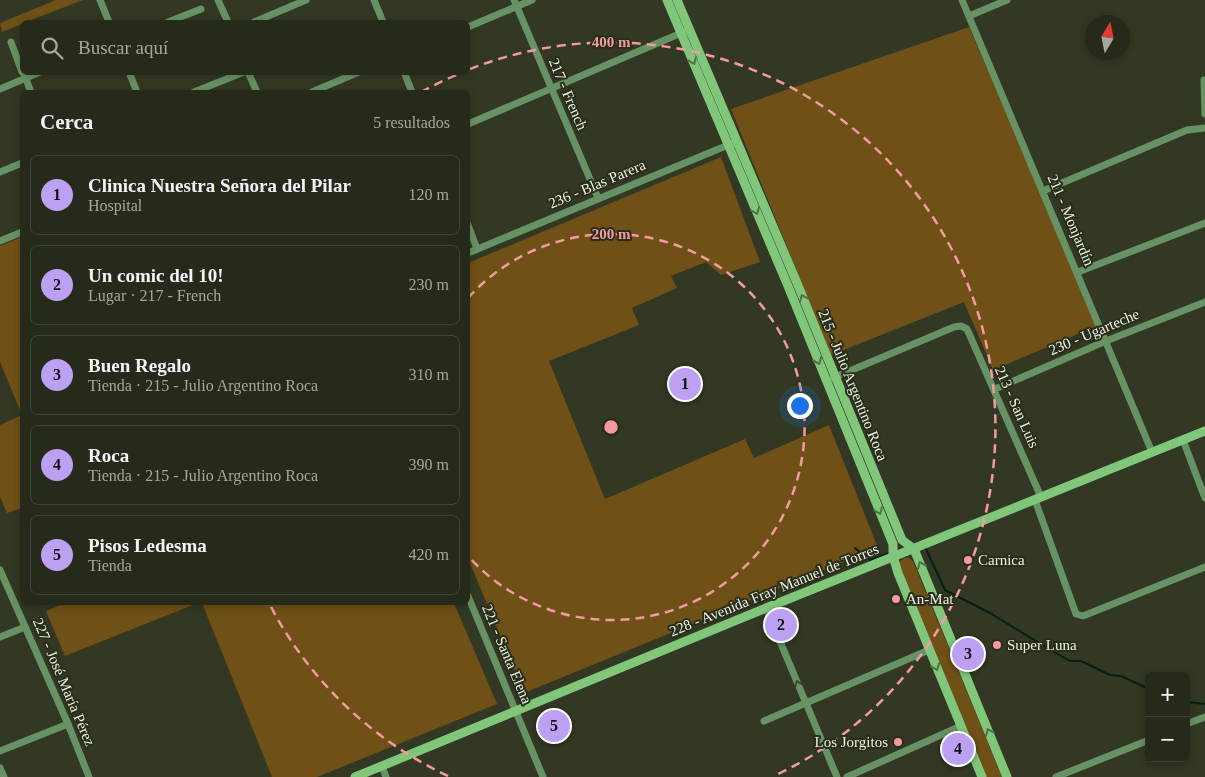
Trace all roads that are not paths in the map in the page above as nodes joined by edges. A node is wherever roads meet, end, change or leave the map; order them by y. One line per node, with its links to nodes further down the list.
1 (100, 0): 13 (street)
2 (218, 0): 15 (street)
3 (306, 0): 16 (street)
4 (374, 0): 17 (street)
5 (532, 0): 10 (street)
6 (667, 0): 19 (street, 215 - Julio Argentino Roca)
7 (676, 0): 19 (street, 215 - Julio Argentino Roca)
8 (962, 0): 12 (street, 211 - Monjardín)
9 (1007, 0): 12 (street)
10 (516, 3): 18 (street); 37 (street, 217 - French)
11 (201, 10): 14 (street)
12 (969, 16): 44 (street, 211 - Monjardín)
13 (107, 20)
14 (174, 20)
15 (227, 20)
16 (259, 20)
17 (382, 20)
18 (470, 26)
19 (685, 32): 37 (street); 41 (street, 215 - Julio Argentino Roca)
20 (11, 42): 21 (street)
21 (20, 64)
22 (22, 75): 30 (street)
23 (24, 75): 31 (street)
24 (130, 75): 32 (street)
25 (236, 75): 33 (street)
26 (249, 75): 34 (street)
27 (352, 75): 35 (street)
28 (405, 75): 36 (street)
29 (1204, 80): 38 (street)
30 (0, 89)
31 (30, 90)
32 (136, 90)
33 (199, 90)
34 (256, 90)
35 (317, 90)
36 (411, 90)
37 (551, 90): 39 (street); 45 (street, 217 - French)
38 (1205, 114)
39 (470, 123)
40 (1205, 128): 44 (street)
41 (732, 143): 45 (street, 236 - Blas Parera); 55 (street, 215 - Julio Argentino Roca, one-way to 41); 56 (street, 215 - Julio Argentino Roca, one-way to 56)
42 (20, 164): 43 (street)
43 (0, 172)
44 (1043, 190): 52 (street, 211 - Monjardín)
45 (598, 198): 50 (street, 236 - Blas Parera)
46 (1205, 223): 52 (street)
47 (470, 230): 50 (street)
48 (20, 233): 49 (street)
49 (0, 241)
50 (477, 249): 51 (street, 236 - Blas Parera)
51 (470, 252)
52 (1078, 272): 54 (street, 211 - Monjardín)
53 (1205, 302): 54 (street, 230 - Ugarteche)
54 (1106, 341): 57 (street, 230 - Ugarteche); 60 (street, 211 - Monjardín)
55 (835, 378): 56 (street); 57 (street, 213 - San Luis); 63 (street, 215 - Julio Argentino Roca)
56 (826, 382): 64 (street, 215 - Julio Argentino Roca, one-way to 64)
57 (995, 389): 61 (street, 213 - San Luis)
58 (1205, 432): 59 (street, 228 - Avenida Fray Manuel de Torres)
59 (1183, 440): 60 (street, 228 - Avenida Fray Manuel de Torres); 62 (street)
60 (1152, 452): 61 (street, 228 - Avenida Fray Manuel de Torres)
61 (1038, 498): 63 (street, 228 - Avenida Fray Manuel de Torres); 65 (street, 213 - San Luis)
62 (1205, 498)
63 (914, 549): 64 (street, 228 - Avenida Fray Manuel de Torres); 91 (street, 215 - Julio Argentino Roca, one-way to 63)
64 (893, 556): 68 (street, 228 - Avenida Fray Manuel de Torres); 71 (street, 215 - Julio Argentino Roca)
65 (1205, 567)
66 (0, 570): 69 (street, 227 - José María Pérez)
67 (470, 601): 73 (street, 221 - Santa Elena)
68 (766, 608): 72 (street, one-way to 68); 73 (street, 228 - Avenida Fray Manuel de Torres)
69 (25, 626): 70 (street); 77 (street, 227 - José María Pérez)
70 (0, 637)
71 (929, 650): 72 (street); 78 (street, 215 - Julio Argentino Roca, one-way to 78)
72 (807, 704): 75 (street); 88 (street)
73 (516, 711): 81 (street, 228 - Avenida Fray Manuel de Torres); 87 (street, 221 - Santa Elena)
74 (1205, 717): 76 (street)
75 (764, 721)
76 (1190, 723)
77 (68, 724): 80 (street); 84 (street, 227 - José María Pérez)
78 (961, 726): 89 (street); 90 (street, 215 - Julio Argentino Roca)
79 (1145, 742): 92 (street)
80 (0, 751)
81 (382, 766): 85 (street, 228 - Avenida Fray Manuel de Torres); 86 (street)
82 (0, 768): 83 (street)
83 (4, 777)
84 (89, 777)
85 (356, 777)
86 (386, 777)
87 (543, 777)
88 (837, 777)
89 (847, 777)
90 (982, 777)
91 (1007, 777)
92 (1056, 777)

